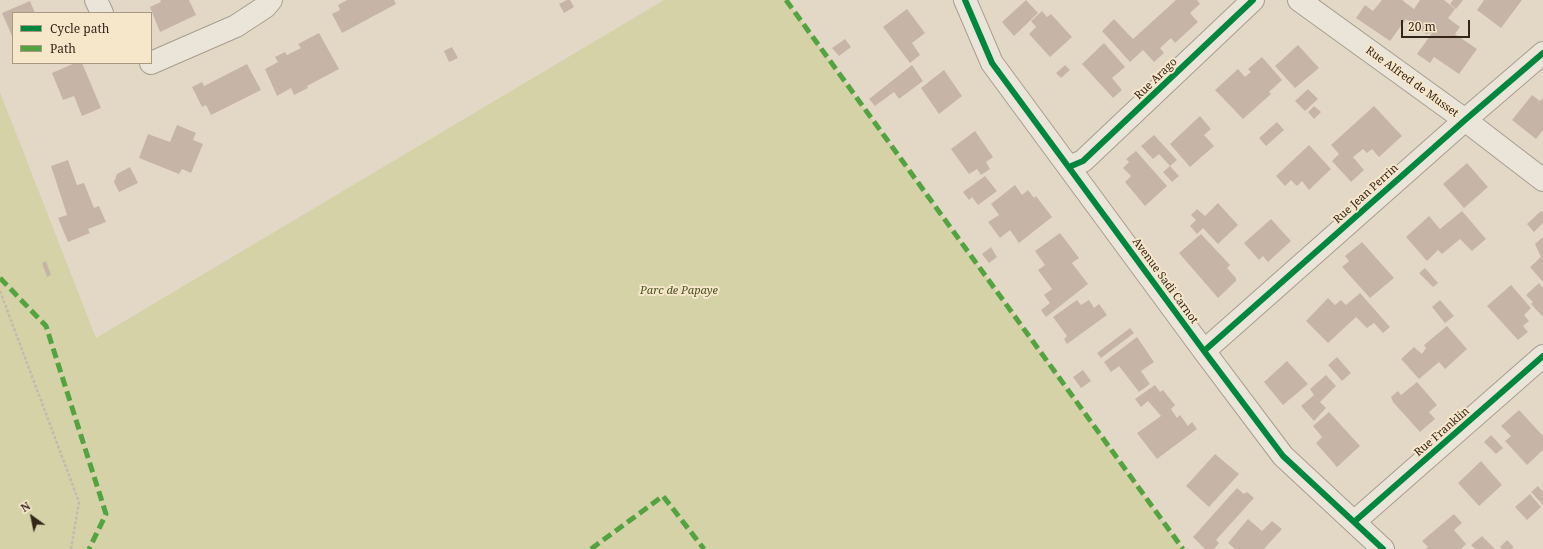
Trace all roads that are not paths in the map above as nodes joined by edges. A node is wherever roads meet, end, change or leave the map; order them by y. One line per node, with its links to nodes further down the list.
1 (96, 0): 6 (street)
2 (271, 0): 8 (street)
3 (965, 0): 10 (street, Avenue Sadi Carnot)
4 (1253, 0): 10 (street, Rue Arago)
5 (1299, 0): 9 (street, Rue Alfred de Musset)
6 (102, 12)
7 (1543, 53): 9 (street, Rue Jean Perrin)
8 (152, 62)
9 (1464, 120): 11 (street, Rue Alfred de Musset); 12 (street, Rue Jean Perrin)
10 (1068, 167): 12 (street, Avenue Sadi Carnot)
11 (1543, 180)
12 (1204, 351): 14 (street, Avenue Sadi Carnot)
13 (1543, 356): 14 (street, Rue Franklin)
14 (1354, 522): 15 (street, Avenue Sadi Carnot)
15 (1383, 549)

